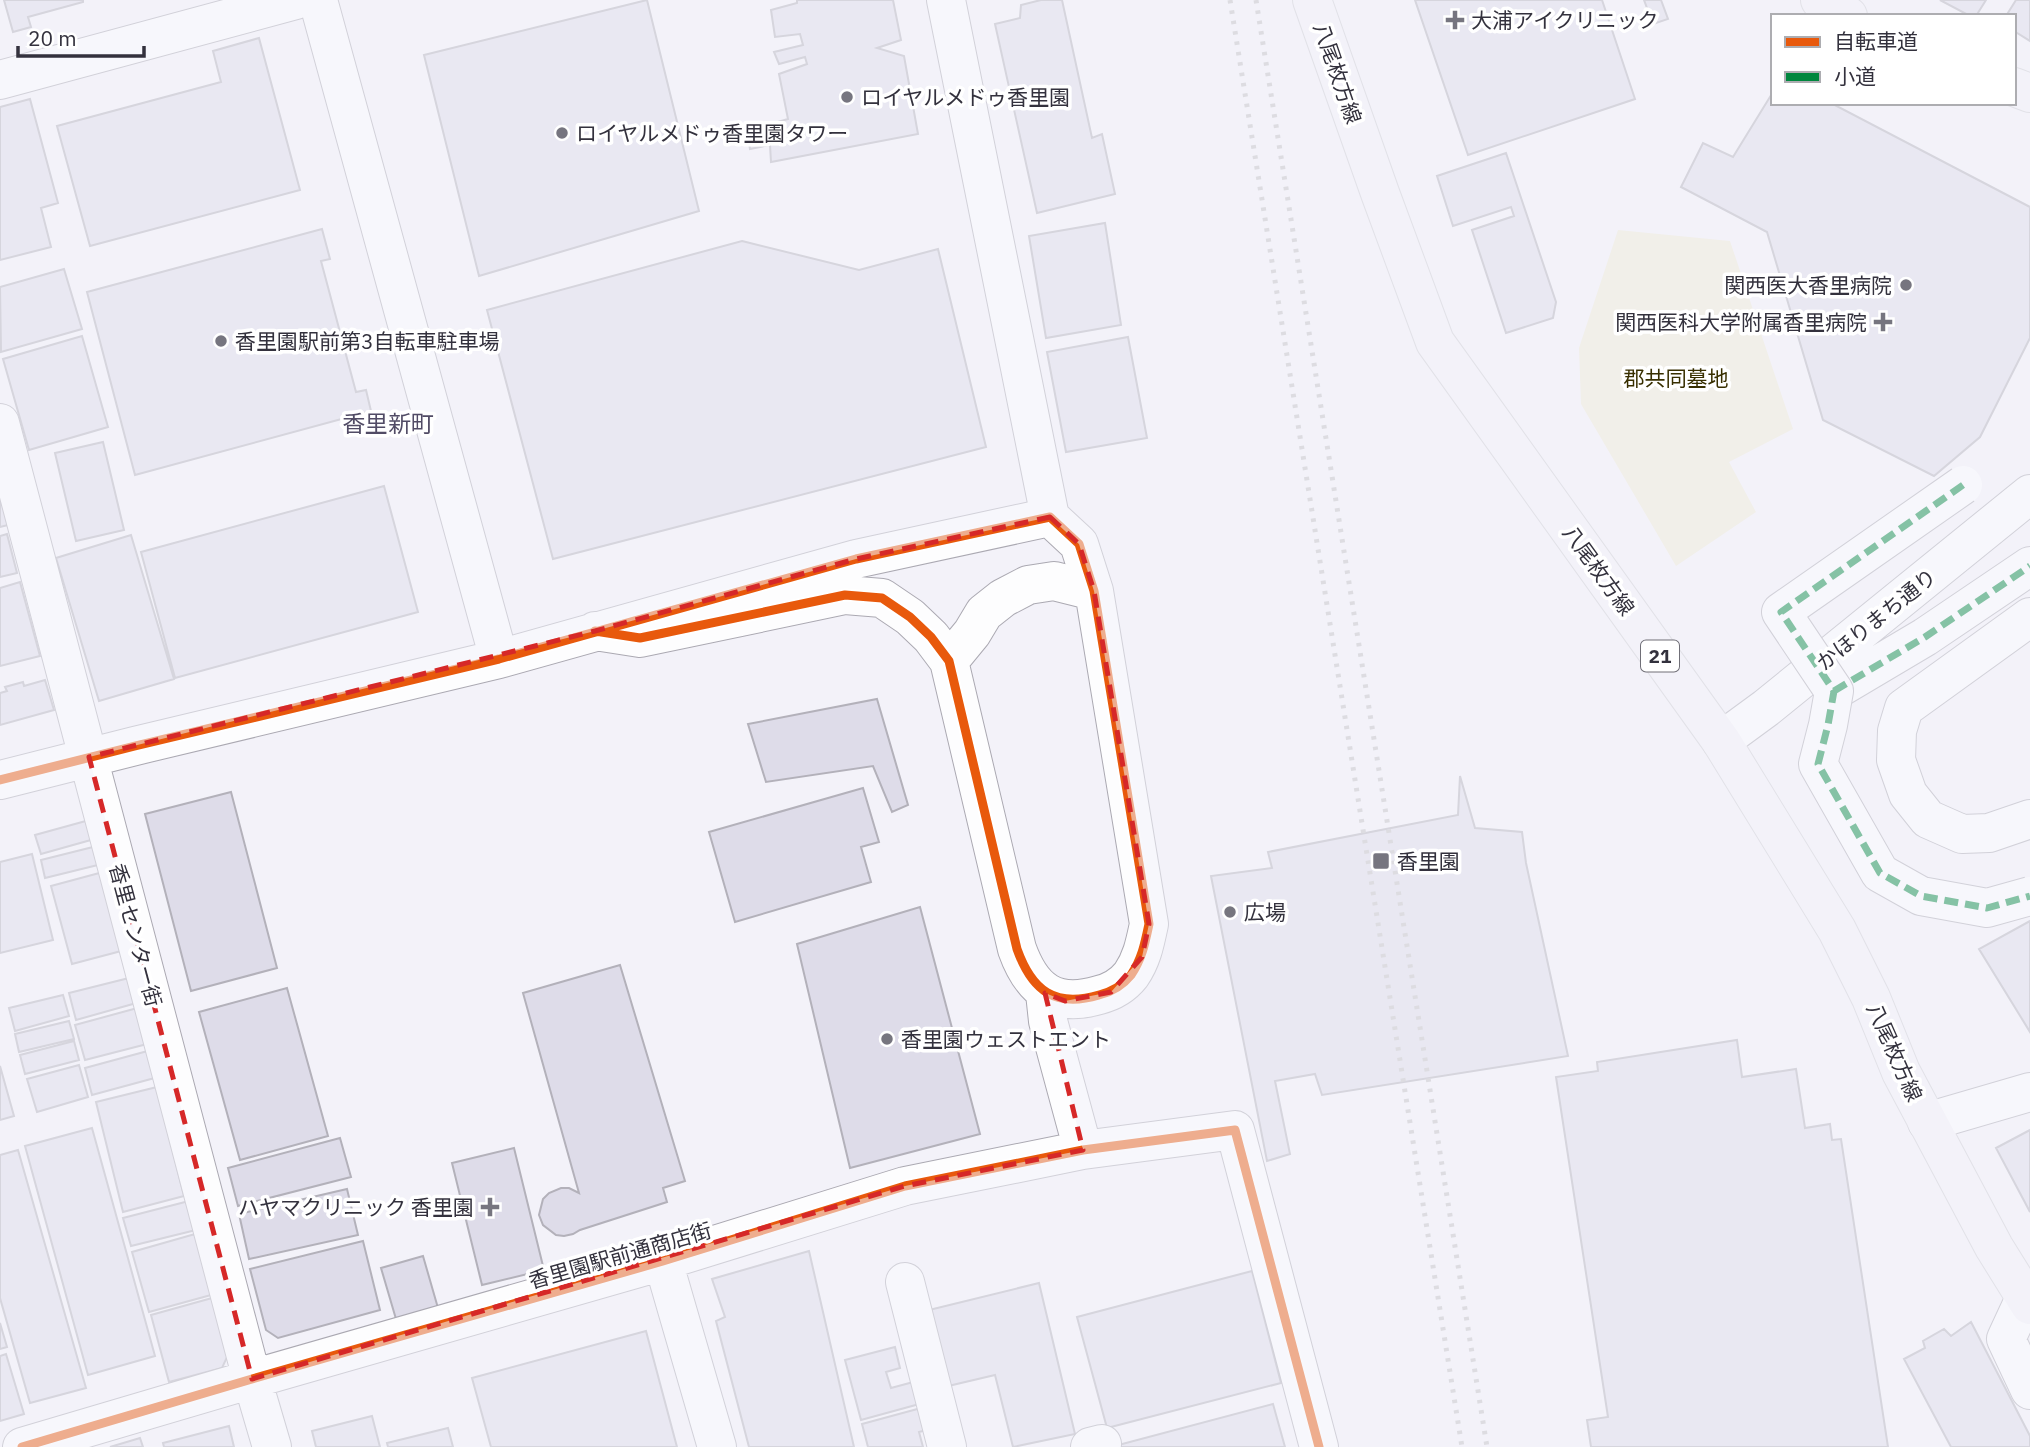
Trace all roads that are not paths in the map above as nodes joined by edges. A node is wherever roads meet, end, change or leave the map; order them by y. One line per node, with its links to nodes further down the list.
1 (296, 0): 7 (street)
2 (318, 0): 16 (street)
3 (946, 0): 11 (street)
4 (1312, 0): 19 (main road, 八尾枚方線 / 21)
5 (1820, 0): 6 (main road)
6 (1844, 14)
7 (0, 80)
8 (0, 423): 20 (street, 香里センター街)
9 (1963, 485): 18 (street, bridge)
10 (2030, 494): 19 (street, かほりまち通り)
11 (1050, 517): 13 (street); 15 (street)
12 (2030, 566): 18 (street)
13 (1094, 592): 17 (street); 24 (street)
14 (2030, 617): 22 (street)
15 (595, 631): 16 (street); 17 (street)
16 (499, 659): 20 (street)
17 (949, 661): 24 (street)
18 (1834, 691): 23 (street, bridge)
19 (1721, 741): 26 (main road, 八尾枚方線 / 21)
20 (89, 757): 21 (street); 31 (street, 香里センター街)
21 (0, 780)
22 (2030, 819)
23 (2030, 896)
24 (1045, 993): 27 (street)
25 (2030, 1092): 26 (street)
26 (1927, 1122): 30 (main road, 八尾枚方線 / 21)
27 (1083, 1150): 28 (street, 香里園駅前通商店街); 38 (street, 香里園駅前通商店街)
28 (663, 1261): 31 (street, 香里園駅前通商店街); 36 (street)
29 (905, 1282): 37 (street)
30 (2028, 1302): 32 (street)
31 (252, 1379): 33 (street, 香里園駅前通商店街); 35 (street, 香里センター街)
32 (2030, 1390)
33 (69, 1441): 34 (street, 香里園駅前通商店街)
34 (22, 1447)
35 (272, 1447)
36 (717, 1447)
37 (947, 1447)
38 (1319, 1447)

